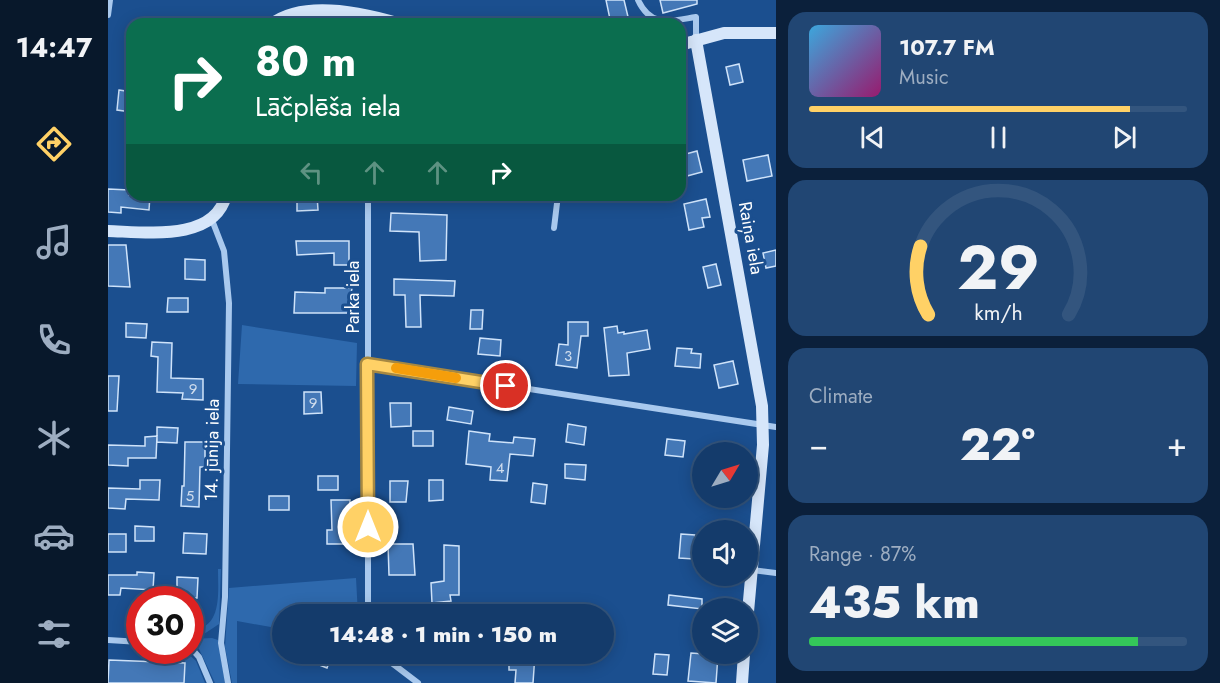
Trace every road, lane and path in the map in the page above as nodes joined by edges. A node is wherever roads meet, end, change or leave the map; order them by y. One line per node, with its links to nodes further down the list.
1 (110, 0): 3 (street)
2 (638, 0): 6 (street)
3 (108, 15)
4 (279, 18): 5 (street)
5 (368, 18)
6 (652, 18)
7 (686, 19): 9 (street)
8 (776, 33): 9 (street)
9 (696, 40): 10 (street); 18 (street, Raiņa iela)
10 (686, 43)
11 (224, 201): 14 (street)
12 (368, 201): 17 (street, Parka iela)
13 (557, 201): 15 (street)
14 (212, 220): 16 (street); 30 (street, 14. jūnija iela)
15 (554, 228)
16 (108, 231)
17 (367, 364): 18 (street); 23 (street, Parka iela)
18 (763, 427): 19 (street); 20 (street, Raiņa iela)
19 (776, 428)
20 (756, 520)
21 (758, 570): 22 (street)
22 (776, 573)
23 (368, 604)
24 (108, 640): 25 (street)
25 (126, 641)
26 (202, 664): 29 (street)
27 (393, 664): 31 (street)
28 (743, 664): 32 (street)
29 (210, 683)
30 (228, 683)
31 (418, 683)
32 (742, 683)

